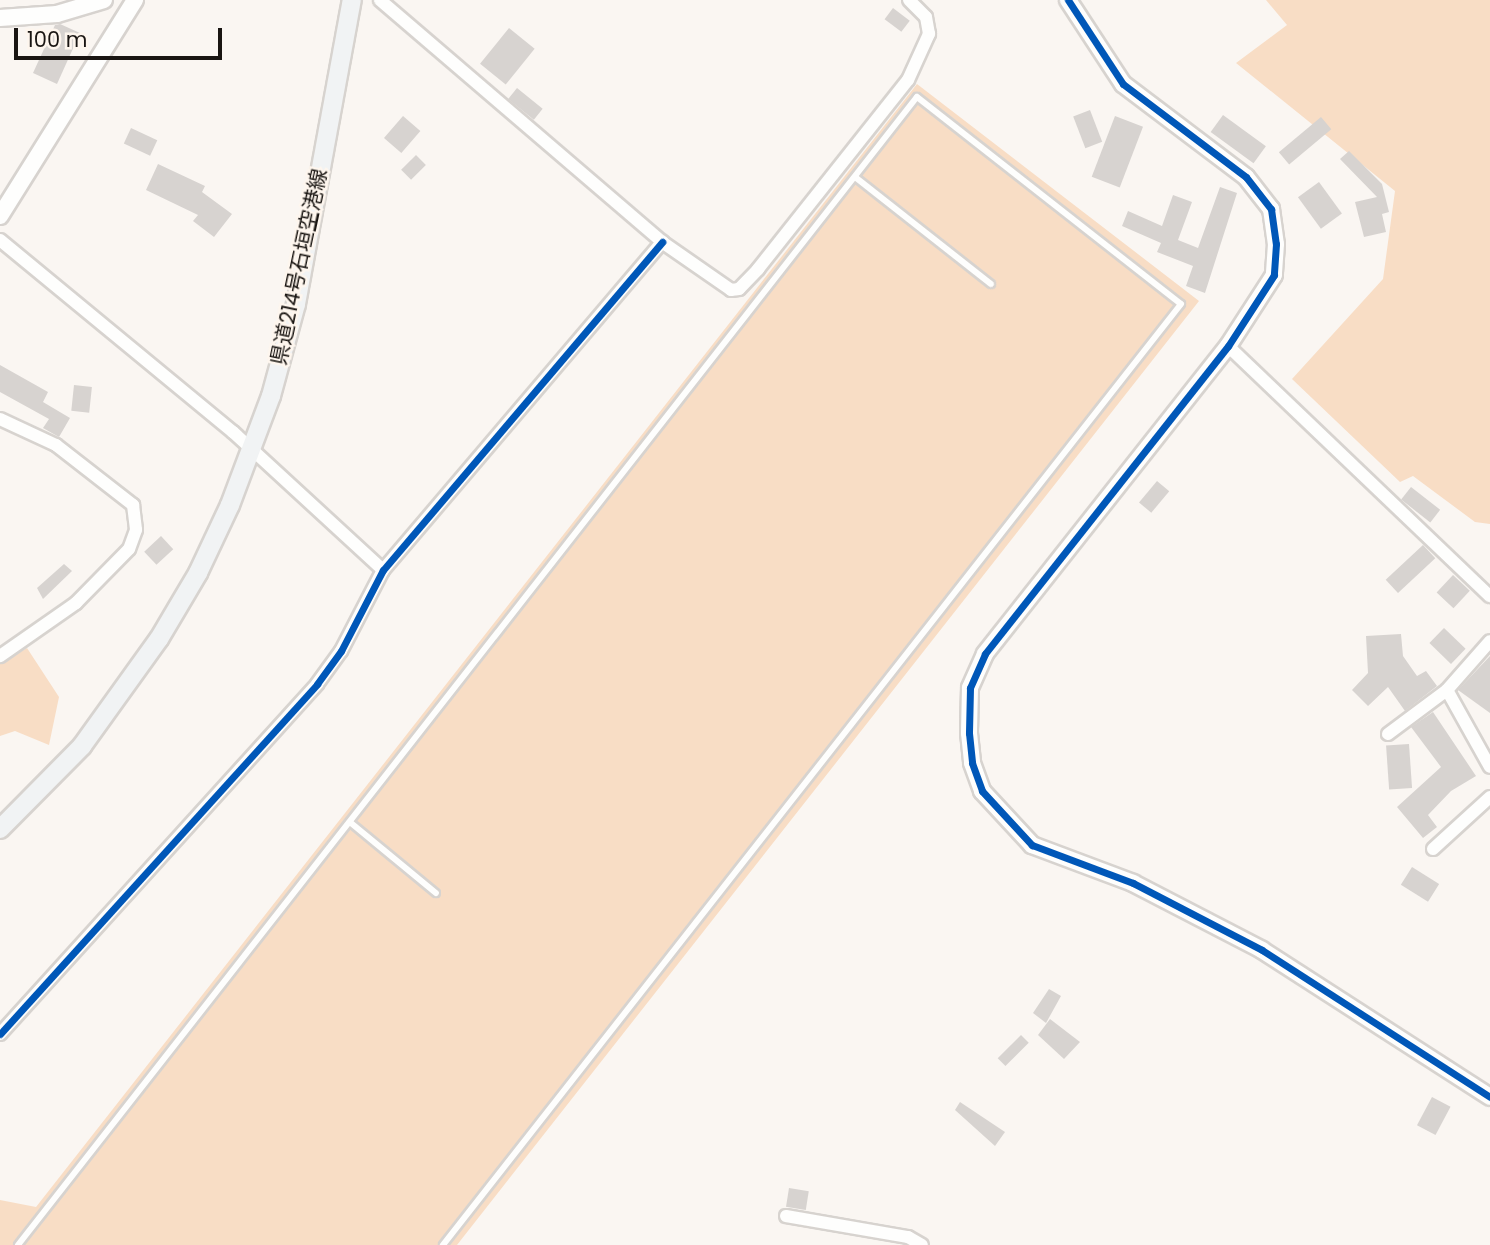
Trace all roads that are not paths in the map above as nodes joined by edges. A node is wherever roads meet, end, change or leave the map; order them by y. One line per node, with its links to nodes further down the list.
1 (104, 0): 7 (street)
2 (135, 0): 9 (street)
3 (352, 0): 15 (main road, 県道214号石垣空港線)
4 (380, 0): 11 (street)
5 (909, 0): 11 (street)
6 (1068, 0): 13 (street)
7 (0, 19)
8 (855, 177): 12 (lane); 24 (lane); 32 (lane)
9 (0, 216)
10 (0, 240): 15 (street)
11 (662, 242): 16 (street)
12 (991, 284)
13 (1227, 346): 17 (street); 29 (street)
14 (0, 419): 19 (street)
15 (253, 450): 16 (street); 25 (main road, 県道214号石垣空港線)
16 (383, 570): 28 (street)
17 (1490, 596)
18 (1490, 642): 20 (street)
19 (0, 656)
20 (1447, 690): 21 (street); 22 (street)
21 (1388, 734)
22 (1490, 767)
23 (1490, 797): 26 (street)
24 (351, 823): 27 (lane); 31 (lane)
25 (0, 829)
26 (1433, 849)
27 (436, 892)
28 (0, 1034)
29 (1490, 1097)
30 (786, 1216): 33 (street)
31 (18, 1245)
32 (443, 1245)
33 (922, 1245)

